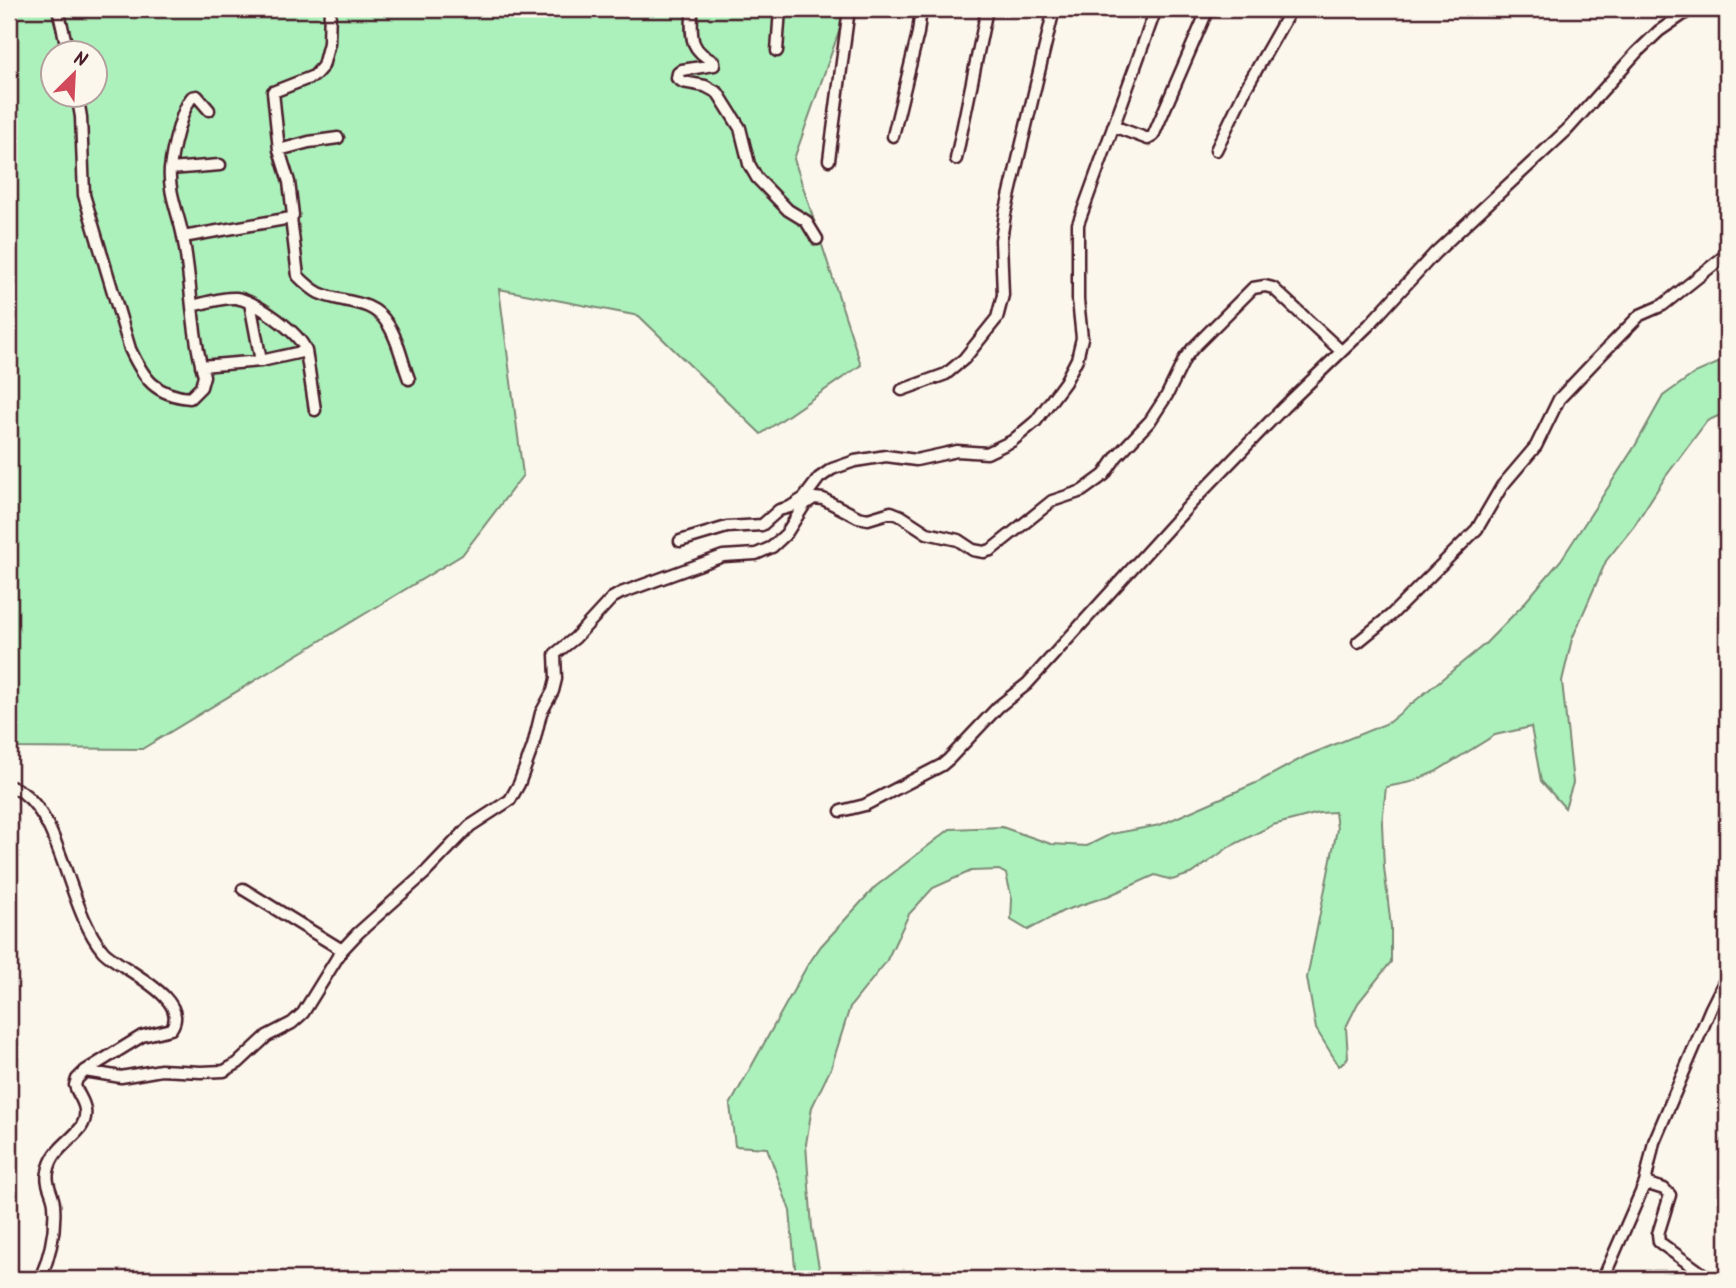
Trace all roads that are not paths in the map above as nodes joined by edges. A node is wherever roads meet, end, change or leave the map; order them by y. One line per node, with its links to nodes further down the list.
1 (58, 9): 13 (street)
2 (330, 9): 20 (street)
3 (692, 9): 28 (street)
4 (780, 9): 14 (street)
5 (849, 9): 23 (street)
6 (921, 9): 18 (street)
7 (987, 9): 22 (street)
8 (1055, 9): 37 (street)
9 (1156, 9): 17 (street)
10 (1208, 9): 17 (street)
11 (1291, 9): 21 (street)
12 (1691, 9): 33 (street)
13 (65, 38)
14 (777, 51)
15 (79, 108): 35 (street)
16 (209, 110): 25 (street)
17 (1113, 126): 39 (street)
18 (892, 136)
19 (338, 138): 20 (street)
20 (279, 150): 26 (street)
21 (1216, 150)
22 (956, 159)
23 (829, 160)
24 (220, 164): 25 (street)
25 (170, 169): 27 (street)
26 (291, 218): 27 (street); 36 (street)
27 (183, 237): 31 (street)
28 (817, 239)
29 (1727, 254): 41 (street)
30 (250, 303): 31 (street); 32 (street); 34 (street)
31 (192, 306): 35 (street)
32 (306, 351): 34 (street); 38 (street)
33 (1341, 351): 39 (street); 43 (street)
34 (261, 361): 35 (street)
35 (201, 366)
36 (409, 379)
37 (902, 390)
38 (315, 410)
39 (809, 498): 40 (street); 45 (street)
40 (680, 541)
41 (1358, 642)
42 (9, 786): 47 (street)
43 (841, 811)
44 (243, 889): 45 (street)
45 (342, 950): 47 (street)
46 (1727, 976): 48 (street)
47 (85, 1071): 49 (street)
48 (1645, 1183): 50 (street); 51 (street)
49 (40, 1279)
50 (1603, 1279)
51 (1710, 1279)

